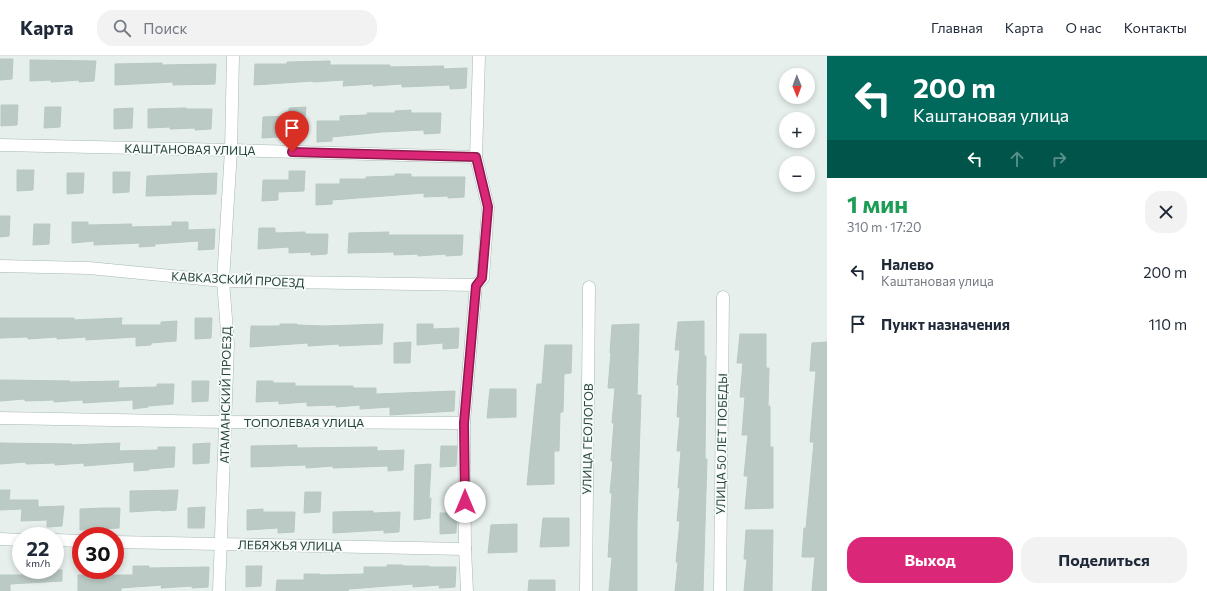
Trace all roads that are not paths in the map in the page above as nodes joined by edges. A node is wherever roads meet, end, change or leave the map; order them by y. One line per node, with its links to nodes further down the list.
1 (233, 56): 4 (street, АТАМАНСКИЙ ПРОЕЗД)
2 (479, 56): 5 (street)
3 (0, 145): 4 (street, КАШТАНОВАЯ УЛИЦА)
4 (231, 150): 5 (street, КАШТАНОВАЯ УЛИЦА); 7 (street, АТАМАНСКИЙ ПРОЕЗД)
5 (476, 157): 8 (street)
6 (0, 266): 7 (street, КАВКАЗСКИЙ ПРОЕЗД)
7 (223, 281): 8 (street, КАВКАЗСКИЙ ПРОЕЗД); 12 (street, АТАМАНСКИЙ ПРОЕЗД)
8 (476, 286): 13 (street)
9 (589, 287): 21 (street, УЛИЦА ГЕОЛОГОВ)
10 (723, 297): 22 (street, УЛИЦА 50 ЛЕТ ПОБЕДЫ)
11 (0, 418): 12 (street, ТОПОЛЕВАЯ УЛИЦА)
12 (224, 422): 13 (street, ТОПОЛЕВАЯ УЛИЦА); 17 (street, АТАМАНСКИЙ ПРОЕЗД)
13 (464, 423): 18 (street)
14 (0, 539): 15 (street)
15 (12, 540)
16 (124, 542): 17 (street, ЛЕБЯЖЬЯ УЛИЦА)
17 (221, 544): 18 (street, ЛЕБЯЖЬЯ УЛИЦА); 19 (street, АТАМАНСКИЙ ПРОЕЗД)
18 (465, 549): 20 (street)
19 (219, 591)
20 (466, 591)
21 (586, 591)
22 (720, 591)

